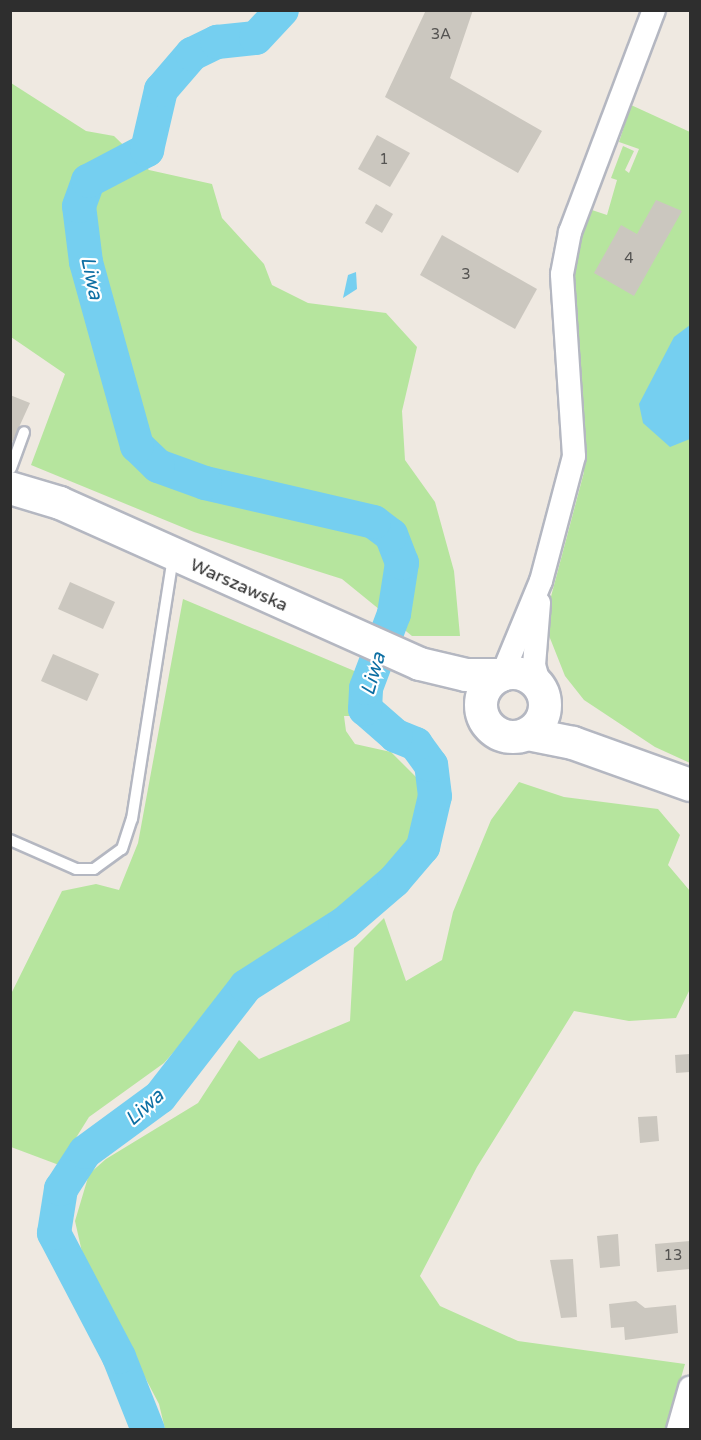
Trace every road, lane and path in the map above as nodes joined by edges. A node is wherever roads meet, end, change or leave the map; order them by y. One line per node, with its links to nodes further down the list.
1 (654, 10): 7 (street)
2 (24, 432): 3 (lane)
3 (11, 468): 5 (main road, Warszawska)
4 (10, 488): 5 (main road, Warszawska)
5 (60, 503): 6 (main road, Warszawska)
6 (173, 556): 8 (main road, Warszawska); 14 (lane)
7 (541, 581): 9 (street); 10 (street)
8 (420, 664): 9 (main road); 11 (main road)
9 (502, 675): 10 (main road); 11 (main road)
10 (541, 690): 12 (main road); 13 (main road)
11 (481, 711): 12 (main road)
12 (528, 734): 13 (main road)
13 (678, 779)
14 (10, 840)
15 (690, 1388): 16 (street)
16 (678, 1430)

